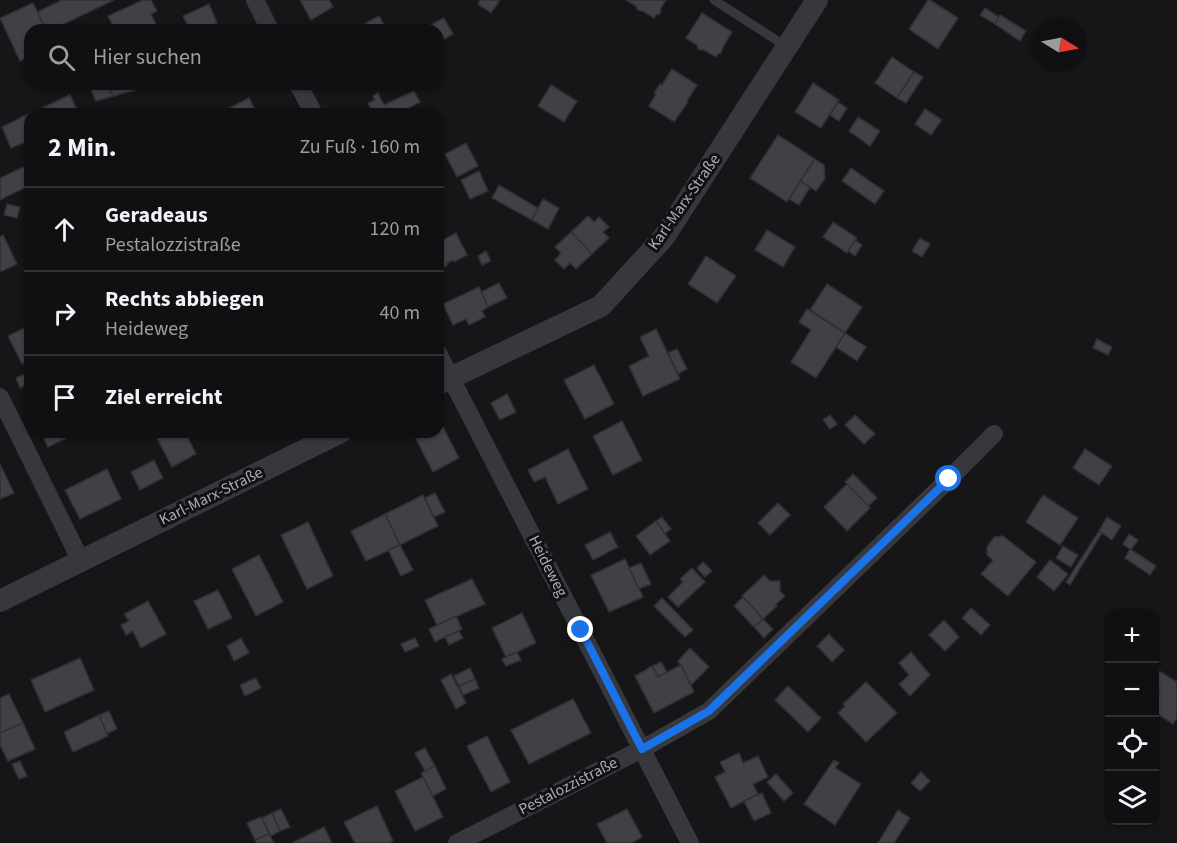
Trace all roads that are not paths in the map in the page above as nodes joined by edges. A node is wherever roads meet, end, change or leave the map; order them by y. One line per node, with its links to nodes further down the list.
1 (255, 0): 4 (street)
2 (714, 0): 5 (lane)
3 (817, 0): 5 (street, Karl-Marx-Straße)
4 (267, 24)
5 (787, 47): 8 (street, Karl-Marx-Straße)
6 (301, 90): 7 (street)
7 (311, 108)
8 (444, 381): 14 (street, Heideweg)
9 (0, 397): 12 (street)
10 (994, 434): 14 (street, Pestalozzistraße)
11 (329, 438): 12 (street, Karl-Marx-Straße)
12 (81, 561): 13 (street, Karl-Marx-Straße)
13 (1, 598)
14 (642, 749): 15 (street, Pestalozzistraße); 16 (street, Heideweg)
15 (457, 843)
16 (690, 843)

